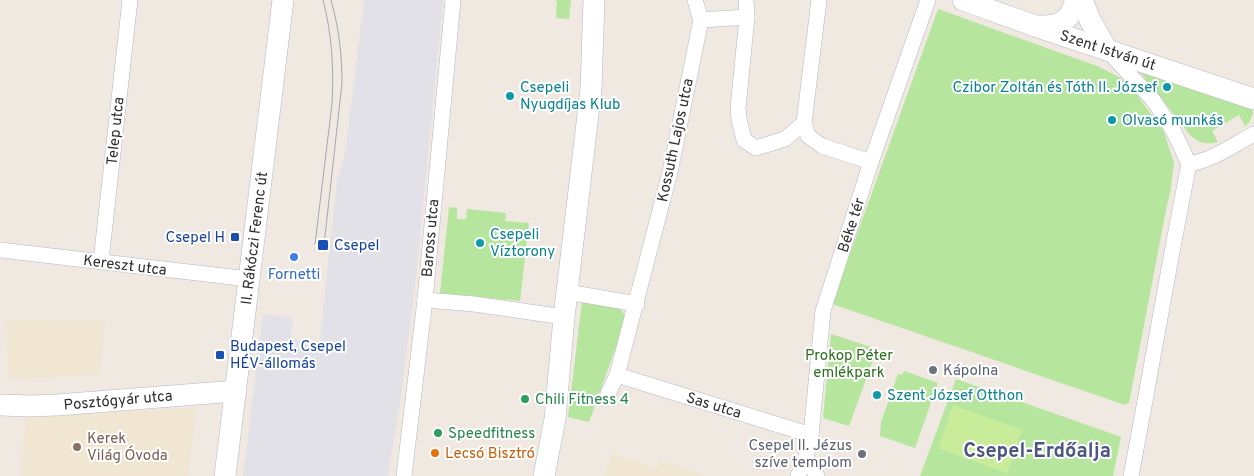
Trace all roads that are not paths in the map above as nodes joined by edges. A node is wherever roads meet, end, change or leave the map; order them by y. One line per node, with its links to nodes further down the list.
1 (130, 0): 22 (street, Telep utca)
2 (283, 0): 23 (street, II. Rákóczi Ferenc út)
3 (453, 0): 25 (street, Baross utca)
4 (594, 0): 24 (street)
5 (695, 0): 13 (street)
6 (746, 0): 12 (street)
7 (819, 0): 17 (street)
8 (928, 0): 19 (street, Béke tér)
9 (1075, 0): 14 (street)
10 (1082, 0): 15 (street)
11 (971, 1): 14 (street, Szent István út)
12 (747, 17): 13 (street); 17 (street)
13 (701, 20): 26 (street, Kossuth Lajos utca)
14 (1034, 26): 15 (street, Szent István út)
15 (1107, 50): 16 (street, Szent István út); 20 (street)
16 (1252, 100)
17 (804, 123): 19 (street)
18 (1253, 132): 20 (street)
19 (871, 162): 32 (street, Béke tér)
20 (1189, 164): 39 (street)
21 (0, 250): 22 (street, Kereszt utca)
22 (101, 261): 23 (street, Kereszt utca)
23 (249, 279): 29 (street, II. Rákóczi Ferenc út)
24 (567, 292): 26 (street); 27 (street)
25 (425, 300): 27 (street); 35 (street, Baross utca)
26 (636, 304): 28 (street, Kossuth Lajos utca)
27 (564, 317): 36 (street)
28 (617, 376): 30 (street, Kossuth Lajos utca); 32 (street, Sas utca)
29 (236, 390): 31 (street, Posztógyár utca); 34 (street, II. Rákóczi Ferenc út)
30 (608, 394)
31 (0, 405)
32 (810, 435): 33 (street, Béke tér)
33 (806, 457): 37 (street, Béke tér); 38 (street)
34 (225, 476)
35 (404, 476)
36 (544, 476)
37 (798, 476)
38 (817, 476)
39 (1131, 476)

